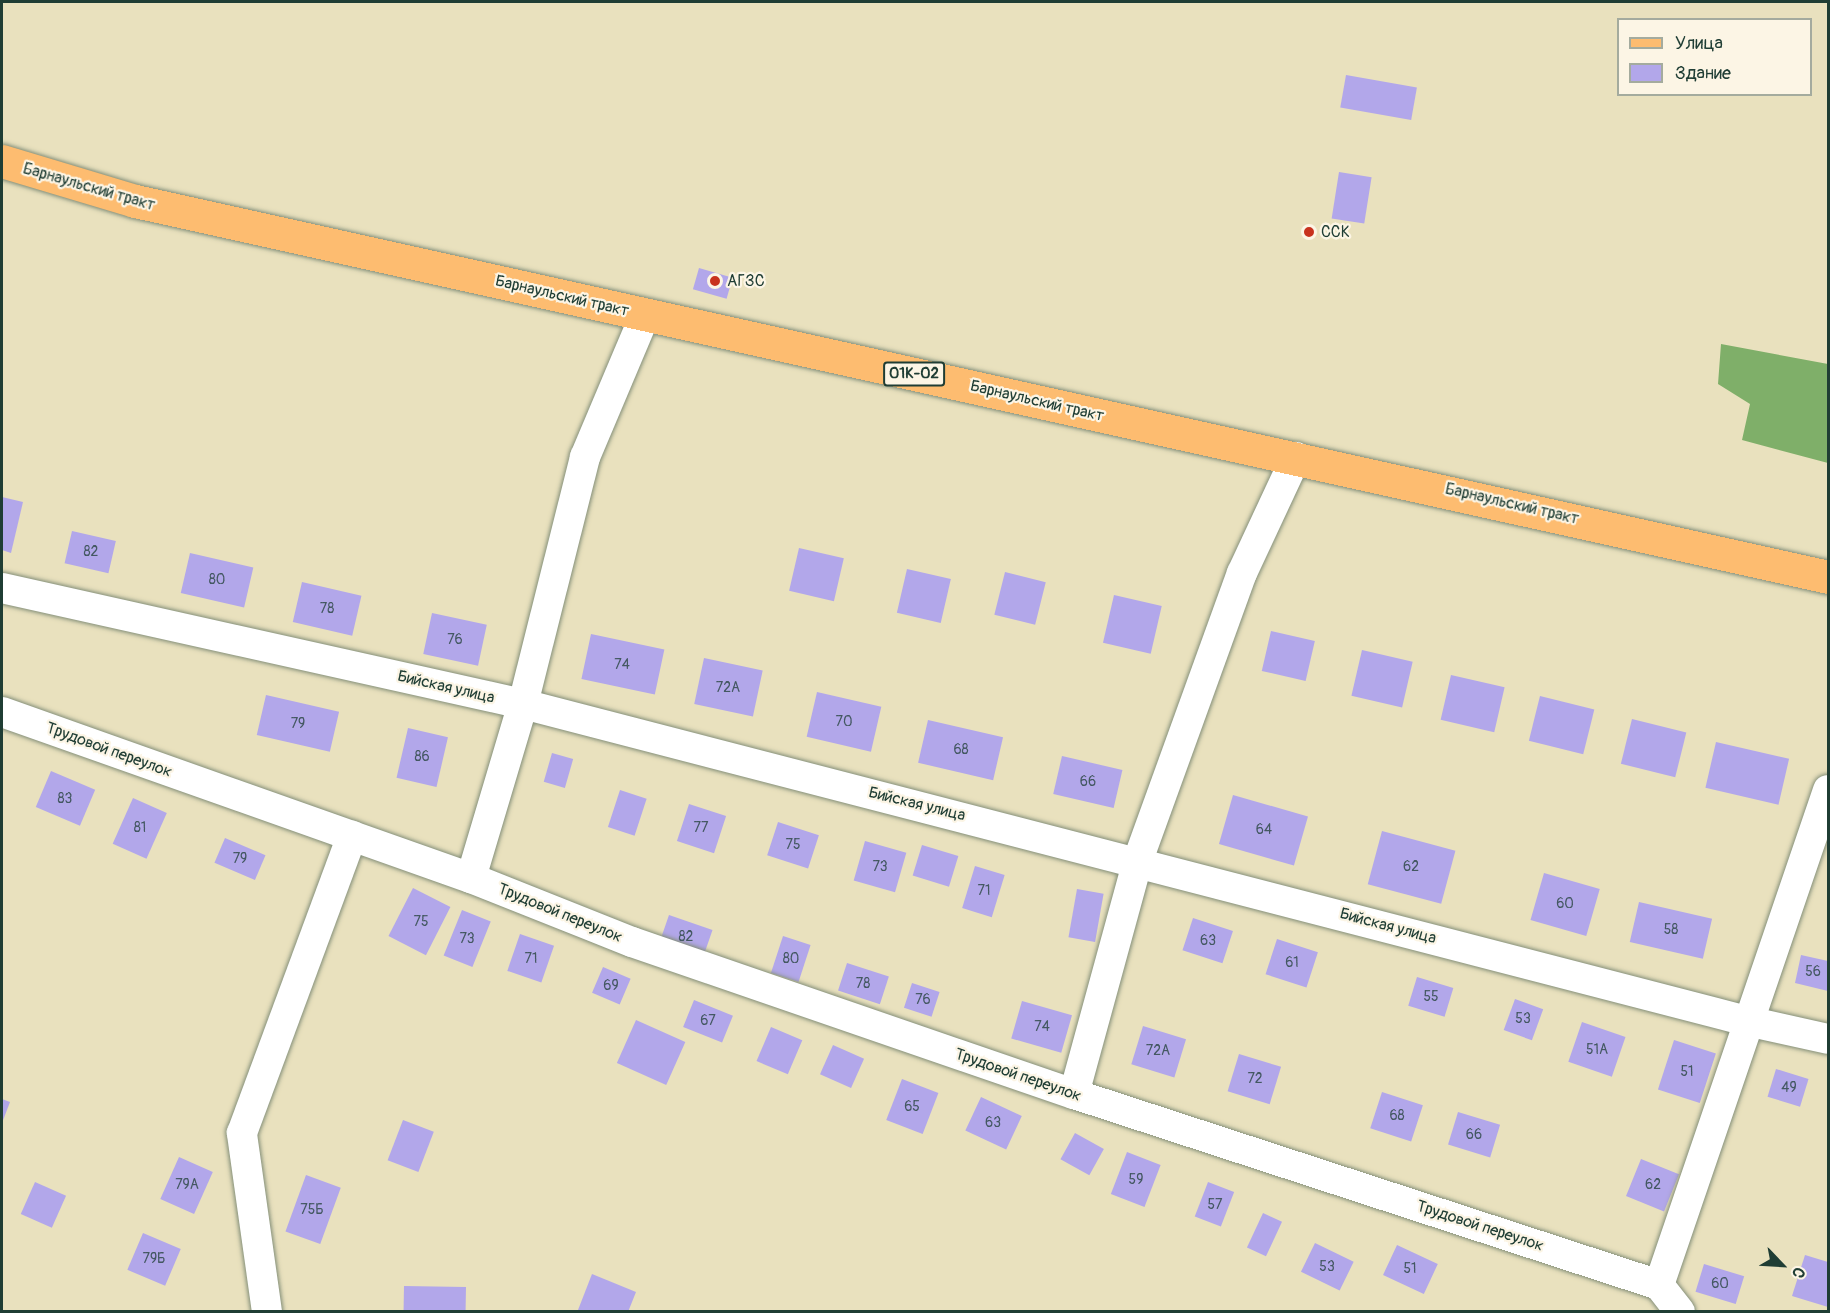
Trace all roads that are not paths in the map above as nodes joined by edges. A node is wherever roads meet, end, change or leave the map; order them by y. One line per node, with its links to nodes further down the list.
1 (2, 161): 2 (main road, Барнаульский тракт / 01К-02)
2 (645, 315): 3 (main road, Барнаульский тракт / 01К-02); 6 (street)
3 (1296, 457): 4 (main road, Барнаульский тракт / 01К-02); 10 (street)
4 (1828, 577)
5 (2, 588): 6 (street, Бийская улица)
6 (523, 704): 10 (street, Бийская улица); 11 (street)
7 (2, 711): 9 (street, Трудовой переулок)
8 (1828, 790): 12 (street)
9 (352, 836): 11 (street, Трудовой переулок); 16 (street)
10 (1138, 860): 12 (street, Бийская улица); 14 (street)
11 (471, 878): 14 (street, Трудовой переулок)
12 (1747, 1021): 13 (street, Бийская улица); 15 (street)
13 (1828, 1039)
14 (1074, 1094): 15 (street, Трудовой переулок)
15 (1659, 1285): 17 (street)
16 (267, 1311)
17 (1680, 1311)

